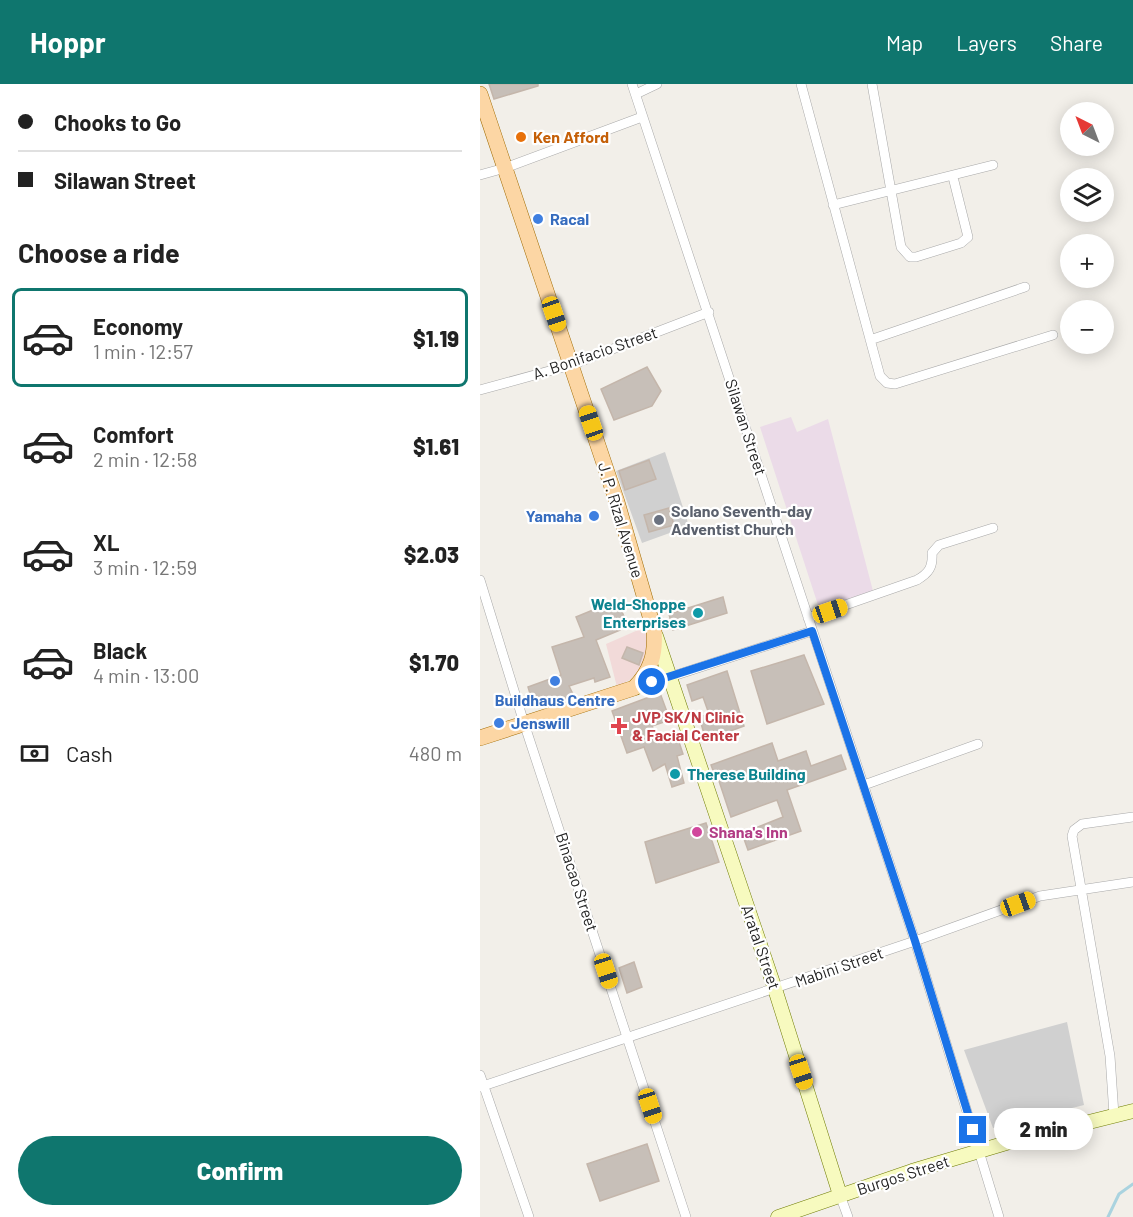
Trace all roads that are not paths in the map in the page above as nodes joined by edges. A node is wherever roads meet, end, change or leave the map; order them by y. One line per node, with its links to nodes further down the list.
1 (632, 84): 6 (street, Silawan Street)
2 (657, 84): 6 (street)
3 (801, 84): 13 (street)
4 (872, 84): 12 (street)
5 (480, 94): 9 (main road, J. P. Rizal Avenue)
6 (636, 94): 7 (street, Silawan Street)
7 (642, 117): 9 (street); 15 (street, Silawan Street)
8 (993, 165): 11 (street)
9 (505, 168): 10 (street); 18 (main road, J. P. Rizal Avenue)
10 (480, 175)
11 (953, 177): 12 (street); 12 (street)
12 (891, 191): 13 (street)
13 (833, 205): 17 (street)
14 (1025, 288): 17 (street)
15 (709, 312): 18 (street, A. Bonifacio Street); 22 (street, Silawan Street)
16 (1053, 335): 17 (street)
17 (870, 340)
18 (571, 365): 19 (street, A. Bonifacio Street); 23 (main road, J. P. Rizal Avenue)
19 (480, 390)
20 (993, 528): 22 (street)
21 (480, 580): 27 (street, Binacao Street)
22 (808, 618): 24 (street, Silawan Street)
23 (654, 630): 25 (street, Aratal Street); 26 (main road, J. P. Rizal Avenue)
24 (812, 631): 25 (street); 30 (street, Silawan Street)
25 (670, 677): 26 (street); 35 (street, Aratal Street)
26 (633, 688): 27 (main road)
27 (524, 723): 28 (main road); 36 (street, Binacao Street)
28 (480, 738)
29 (978, 744): 30 (street)
30 (864, 784): 34 (street, Silawan Street)
31 (1133, 817): 33 (street)
32 (1133, 882): 33 (street, Mabini Street)
33 (1082, 890): 34 (street, Mabini Street); 40 (street)
34 (915, 941): 35 (street, Mabini Street); 41 (street, Silawan Street)
35 (775, 989): 36 (street, Mabini Street); 42 (street, Aratal Street)
36 (628, 1039): 38 (street, Mabini Street); 44 (street, Binacao Street)
37 (480, 1075): 38 (street)
38 (482, 1087): 43 (street)
39 (1133, 1112): 40 (street, Burgos Street)
40 (1114, 1115): 41 (street, Burgos Street)
41 (980, 1151): 42 (street, Burgos Street); 47 (street, Silawan Street)
42 (840, 1196): 45 (street, Burgos Street); 46 (street, Aratal Street)
43 (529, 1217)
44 (686, 1217)
45 (778, 1217)
46 (848, 1217)
47 (999, 1217)

